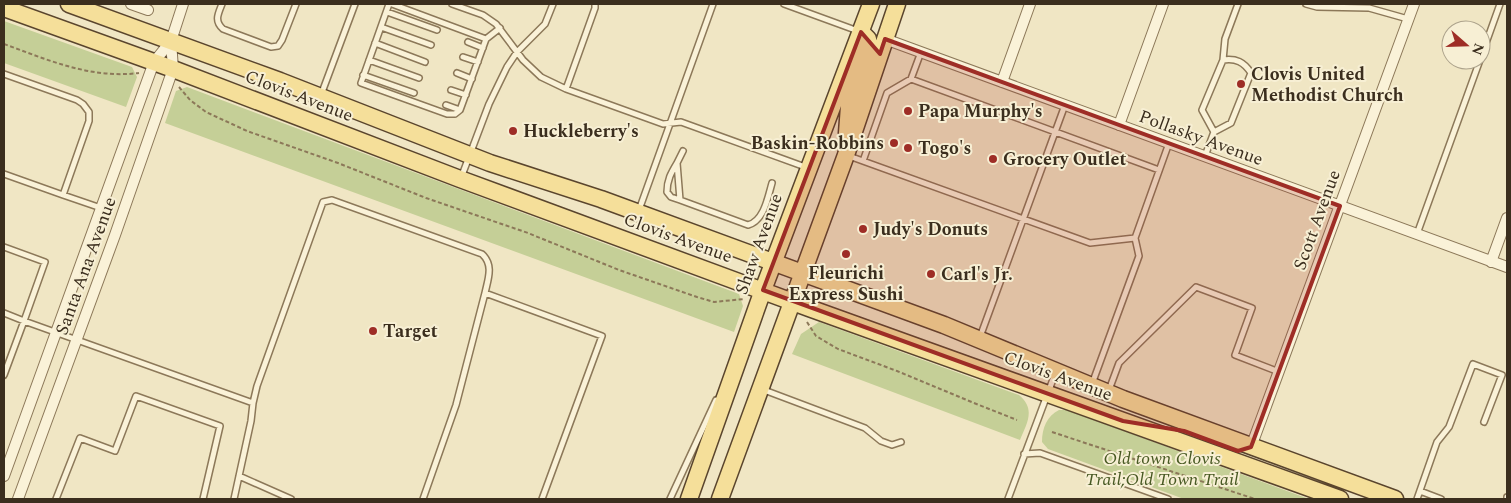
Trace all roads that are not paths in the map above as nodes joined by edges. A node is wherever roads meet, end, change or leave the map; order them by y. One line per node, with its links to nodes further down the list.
1 (69, 4): 36 (main road, Clovis Avenue)
2 (131, 4): 26 (street)
3 (183, 4): 36 (street, Santa Ana Avenue)
4 (222, 4): 5 (lane)
5 (296, 4)
6 (355, 4): 62 (lane)
7 (391, 4): 27 (lane); 34 (lane)
8 (452, 4): 30 (lane)
9 (553, 4): 41 (lane)
10 (595, 4): 58 (lane)
11 (714, 4): 66 (lane)
12 (784, 4): 33 (lane)
13 (871, 4): 33 (main road, Shaw Avenue)
14 (883, 4): 35 (main road)
15 (897, 4): 35 (main road)
16 (1030, 4): 57 (street)
17 (1163, 4): 67 (street)
18 (1238, 4): 45 (lane)
19 (1306, 4): 20 (lane)
20 (1311, 4): 23 (lane)
21 (1414, 4): 28 (street, Scott Avenue)
22 (1500, 4): 31 (lane)
23 (1339, 6): 24 (lane)
24 (1369, 6): 28 (lane)
25 (4, 8): 48 (main road, Clovis Avenue)
26 (148, 10)
27 (387, 12): 29 (lane); 32 (lane)
28 (1408, 19): 84 (street, Scott Avenue)
29 (381, 27): 38 (lane); 39 (lane)
30 (500, 28): 34 (lane); 41 (lane)
31 (1491, 28)
32 (437, 30)
33 (861, 32): 73 (main road); 77 (main road, Shaw Avenue)
34 (486, 39): 40 (lane)
35 (884, 39): 42 (street, Pollasky Avenue); 73 (main road)
36 (171, 40): 48 (street, Santa Ana Avenue); 53 (street, Santa Ana Avenue); 62 (main road, Clovis Avenue)
37 (468, 42): 40 (lane)
38 (375, 44): 44 (lane); 46 (lane)
39 (431, 45)
40 (483, 48): 47 (lane)
41 (517, 52): 58 (lane); 72 (lane)
42 (921, 52): 56 (lane); 57 (street, Pollasky Avenue)
43 (463, 57): 47 (lane)
44 (369, 60): 52 (lane); 54 (lane)
45 (1224, 60): 69 (lane); 69 (lane)
46 (425, 62)
47 (478, 62): 55 (lane)
48 (152, 69): 53 (main road, Clovis Avenue); 85 (street, Santa Ana Avenue)
49 (1476, 70): 89 (lane)
50 (457, 73): 55 (lane)
51 (4, 74): 82 (lane)
52 (363, 75): 60 (lane); 65 (lane)
53 (171, 76): 80 (main road, Clovis Avenue); 103 (street, Santa Ana Avenue)
54 (419, 78)
55 (472, 79): 61 (lane)
56 (911, 79): 68 (lane); 75 (lane)
57 (1002, 82): 64 (street, Pollasky Avenue)
58 (566, 89): 66 (lane)
59 (451, 90): 61 (lane)
60 (414, 93)
61 (466, 95): 65 (lane)
62 (320, 97): 72 (main road, Clovis Avenue)
63 (446, 105): 65 (lane)
64 (1065, 105): 67 (street, Pollasky Avenue); 68 (lane)
65 (460, 110)
66 (670, 123): 77 (lane); 86 (lane)
67 (1119, 125): 70 (street, Pollasky Avenue)
68 (1055, 132): 78 (lane); 88 (lane)
69 (1214, 132): 74 (lane)
70 (1169, 143): 74 (street, Pollasky Avenue); 78 (lane)
71 (683, 151): 76 (lane)
72 (470, 155): 80 (lane); 86 (main road, Clovis Avenue)
73 (846, 155): 75 (lane); 95 (main road)
74 (1205, 156): 84 (street, Pollasky Avenue)
75 (863, 161): 88 (lane)
76 (677, 163): 83 (lane); 83 (lane)
77 (808, 168): 93 (main road, Shaw Avenue)
78 (1159, 170): 90 (lane)
79 (4, 174): 82 (lane)
80 (460, 179): 97 (main road, Clovis Avenue)
81 (772, 183): 83 (lane)
82 (64, 195): 85 (lane)
83 (680, 200)
84 (1340, 206): 89 (street, Pollasky Avenue); 106 (street, Scott Avenue)
85 (101, 208): 102 (street, Santa Ana Avenue)
86 (638, 212): 93 (main road, Clovis Avenue)
87 (1507, 218): 92 (street)
88 (1023, 219): 90 (lane); 104 (lane)
89 (1417, 234): 92 (street, Pollasky Avenue)
90 (1135, 238): 108 (lane)
91 (4, 247): 100 (lane)
92 (1491, 262): 94 (street, Pollasky Avenue)
93 (773, 263): 95 (main road, Clovis Avenue); 97 (main road, Shaw Avenue)
94 (1507, 267)
95 (803, 274): 98 (main road); 104 (main road, Clovis Avenue)
96 (485, 293): 112 (lane); 127 (lane); 128 (lane)
97 (760, 297): 98 (main road, Clovis Avenue); 101 (main road, Shaw Avenue)
98 (791, 308): 109 (main road); 110 (main road, Clovis Avenue)
99 (4, 313): 100 (lane)
100 (24, 321): 102 (lane); 107 (lane)
101 (749, 329): 129 (lane); 130 (main road, Shaw Avenue)
102 (56, 332): 103 (lane); 118 (street, Santa Ana Avenue)
103 (77, 339): 112 (lane); 122 (street, Santa Ana Avenue)
104 (979, 340): 105 (main road, Clovis Avenue)
105 (1056, 371): 108 (main road, Clovis Avenue); 110 (lane)
106 (1279, 372): 111 (lane); 116 (street, Scott Avenue)
107 (4, 375)
108 (1091, 386): 111 (main road, Clovis Avenue)
109 (761, 389): 115 (lane); 131 (main road)
110 (1047, 393): 113 (main road, Clovis Avenue); 117 (lane)
111 (1108, 393): 116 (main road, Clovis Avenue)
112 (253, 403): 119 (lane)
113 (1123, 421): 116 (main road); 120 (main road, Clovis Avenue)
114 (1484, 422): 121 (lane)
115 (901, 442)
116 (1252, 447): 136 (main road, Clovis Avenue)
117 (1024, 454): 132 (lane); 133 (lane)
118 (4, 476)
119 (238, 476): 125 (lane); 126 (lane)
120 (1275, 477): 134 (main road, Clovis Avenue); 135 (main road)
121 (1420, 491): 137 (lane); 138 (lane)
122 (18, 499)
123 (56, 499): 124 (lane)
124 (202, 499)
125 (234, 499)
126 (291, 499)
127 (423, 499)
128 (542, 499)
129 (670, 499)
130 (689, 499)
131 (720, 499)
132 (1008, 499)
133 (1168, 499)
134 (1340, 499)
135 (1366, 499)
136 (1395, 499)
137 (1417, 499)
138 (1441, 499)

